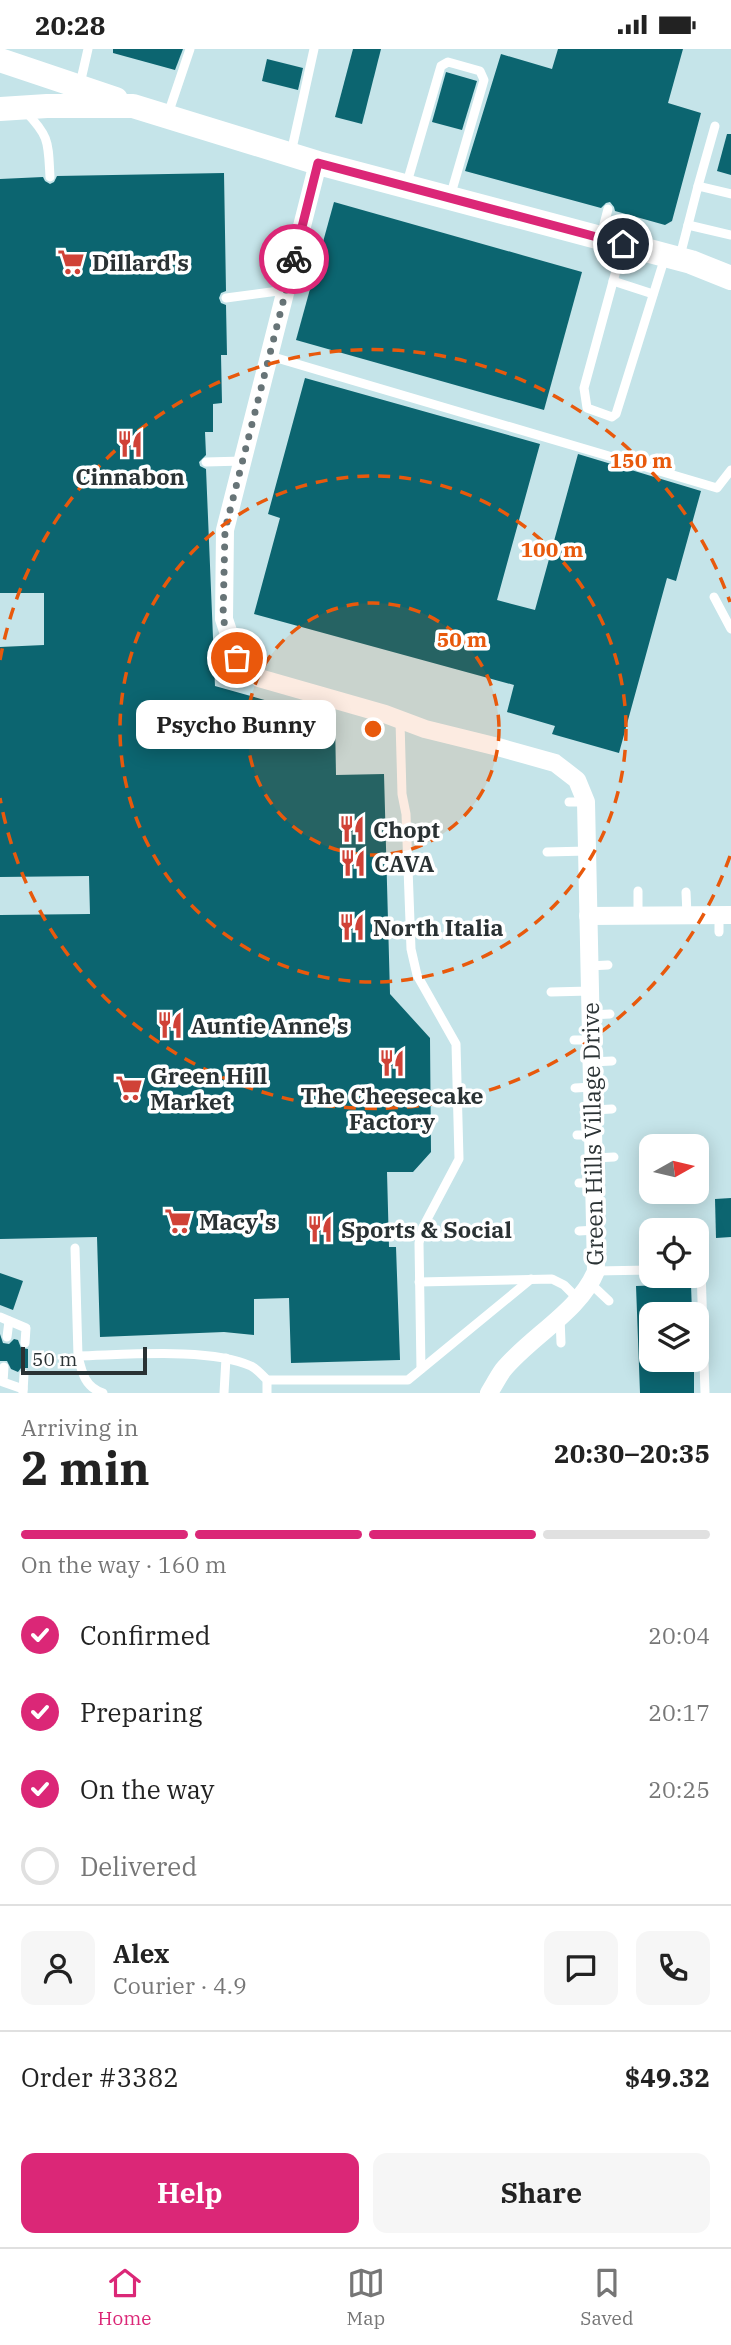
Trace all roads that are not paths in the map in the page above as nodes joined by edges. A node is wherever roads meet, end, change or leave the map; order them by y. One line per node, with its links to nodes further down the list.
1 (88, 49): 5 (lane)
2 (190, 49): 8 (lane)
3 (314, 49): 10 (lane)
4 (0, 60): 5 (street)
5 (80, 86): 6 (street)
6 (133, 106): 7 (street); 8 (street)
7 (11, 109): 12 (lane)
8 (167, 116): 10 (street)
9 (715, 125): 13 (lane)
10 (290, 155): 11 (street)
11 (318, 163): 14 (street); 24 (street, Green Hills Village Drive)
12 (50, 177)
13 (698, 186): 15 (lane); 18 (lane)
14 (406, 187): 16 (street); 16 (lane)
15 (731, 194)
16 (449, 198): 20 (street)
17 (608, 209): 20 (lane)
18 (688, 225): 19 (lane); 21 (lane)
19 (731, 235)
20 (612, 241): 21 (street); 23 (lane)
21 (673, 257): 22 (street); 25 (lane)
22 (731, 278)
23 (613, 281): 25 (lane); 25 (lane)
24 (286, 289): 26 (lane); 27 (street, Green Hills Village Drive)
25 (653, 295)
26 (226, 298)
27 (270, 356): 28 (street, Green Hills Village Drive); 30 (lane)
28 (243, 461): 29 (lane); 35 (street, Green Hills Village Drive)
29 (206, 462)
30 (731, 470)
31 (715, 597): 32 (lane)
32 (720, 607): 33 (lane); 34 (lane)
33 (731, 607)
34 (731, 629)
35 (400, 721): 36 (street, Green Hills Village Drive); 56 (lane)
36 (587, 851): 37 (lane); 41 (street, Green Hills Village Drive)
37 (547, 852)
38 (638, 891): 42 (lane)
39 (686, 893): 40 (lane)
40 (687, 915): 42 (street); 43 (street)
41 (588, 916): 42 (street); 45 (street, Green Hills Village Drive)
42 (638, 916)
43 (723, 921)
44 (608, 965): 45 (lane)
45 (589, 966): 46 (street, Green Hills Village Drive)
46 (590, 991): 47 (lane); 49 (street, Green Hills Village Drive)
47 (551, 992)
48 (610, 1014): 49 (lane)
49 (590, 1015): 51 (street, Green Hills Village Drive)
50 (612, 1061): 51 (lane)
51 (592, 1062): 53 (street, Green Hills Village Drive)
52 (612, 1109): 53 (lane)
53 (594, 1110): 55 (street, Green Hills Village Drive)
54 (614, 1157): 55 (lane)
55 (595, 1158): 60 (street, Green Hills Village Drive)
56 (423, 1227): 57 (lane); 62 (lane)
57 (437, 1235)
58 (75, 1248): 71 (lane)
59 (639, 1271): 60 (lane)
60 (593, 1277): 64 (street, Green Hills Village Drive); 65 (lane)
61 (531, 1279): 62 (lane); 64 (lane); 74 (lane)
62 (419, 1282): 74 (lane)
63 (702, 1288): 85 (lane)
64 (579, 1300): 66 (street, Green Hills Village Drive)
65 (609, 1301)
66 (560, 1315): 70 (lane); 84 (street, Green Hills Village Drive)
67 (5, 1319): 68 (lane); 69 (lane)
68 (7, 1337)
69 (25, 1343)
70 (561, 1343)
71 (78, 1356): 72 (lane); 81 (lane)
72 (226, 1358): 76 (lane); 82 (lane)
73 (4, 1367): 78 (lane)
74 (421, 1369): 77 (lane)
75 (24, 1374): 79 (lane)
76 (267, 1380): 77 (lane); 83 (lane)
77 (360, 1381): 80 (lane)
78 (1, 1382): 79 (lane)
79 (23, 1391)
80 (360, 1392)
81 (103, 1393)
82 (224, 1393)
83 (267, 1393)
84 (489, 1393)
85 (705, 1393)

